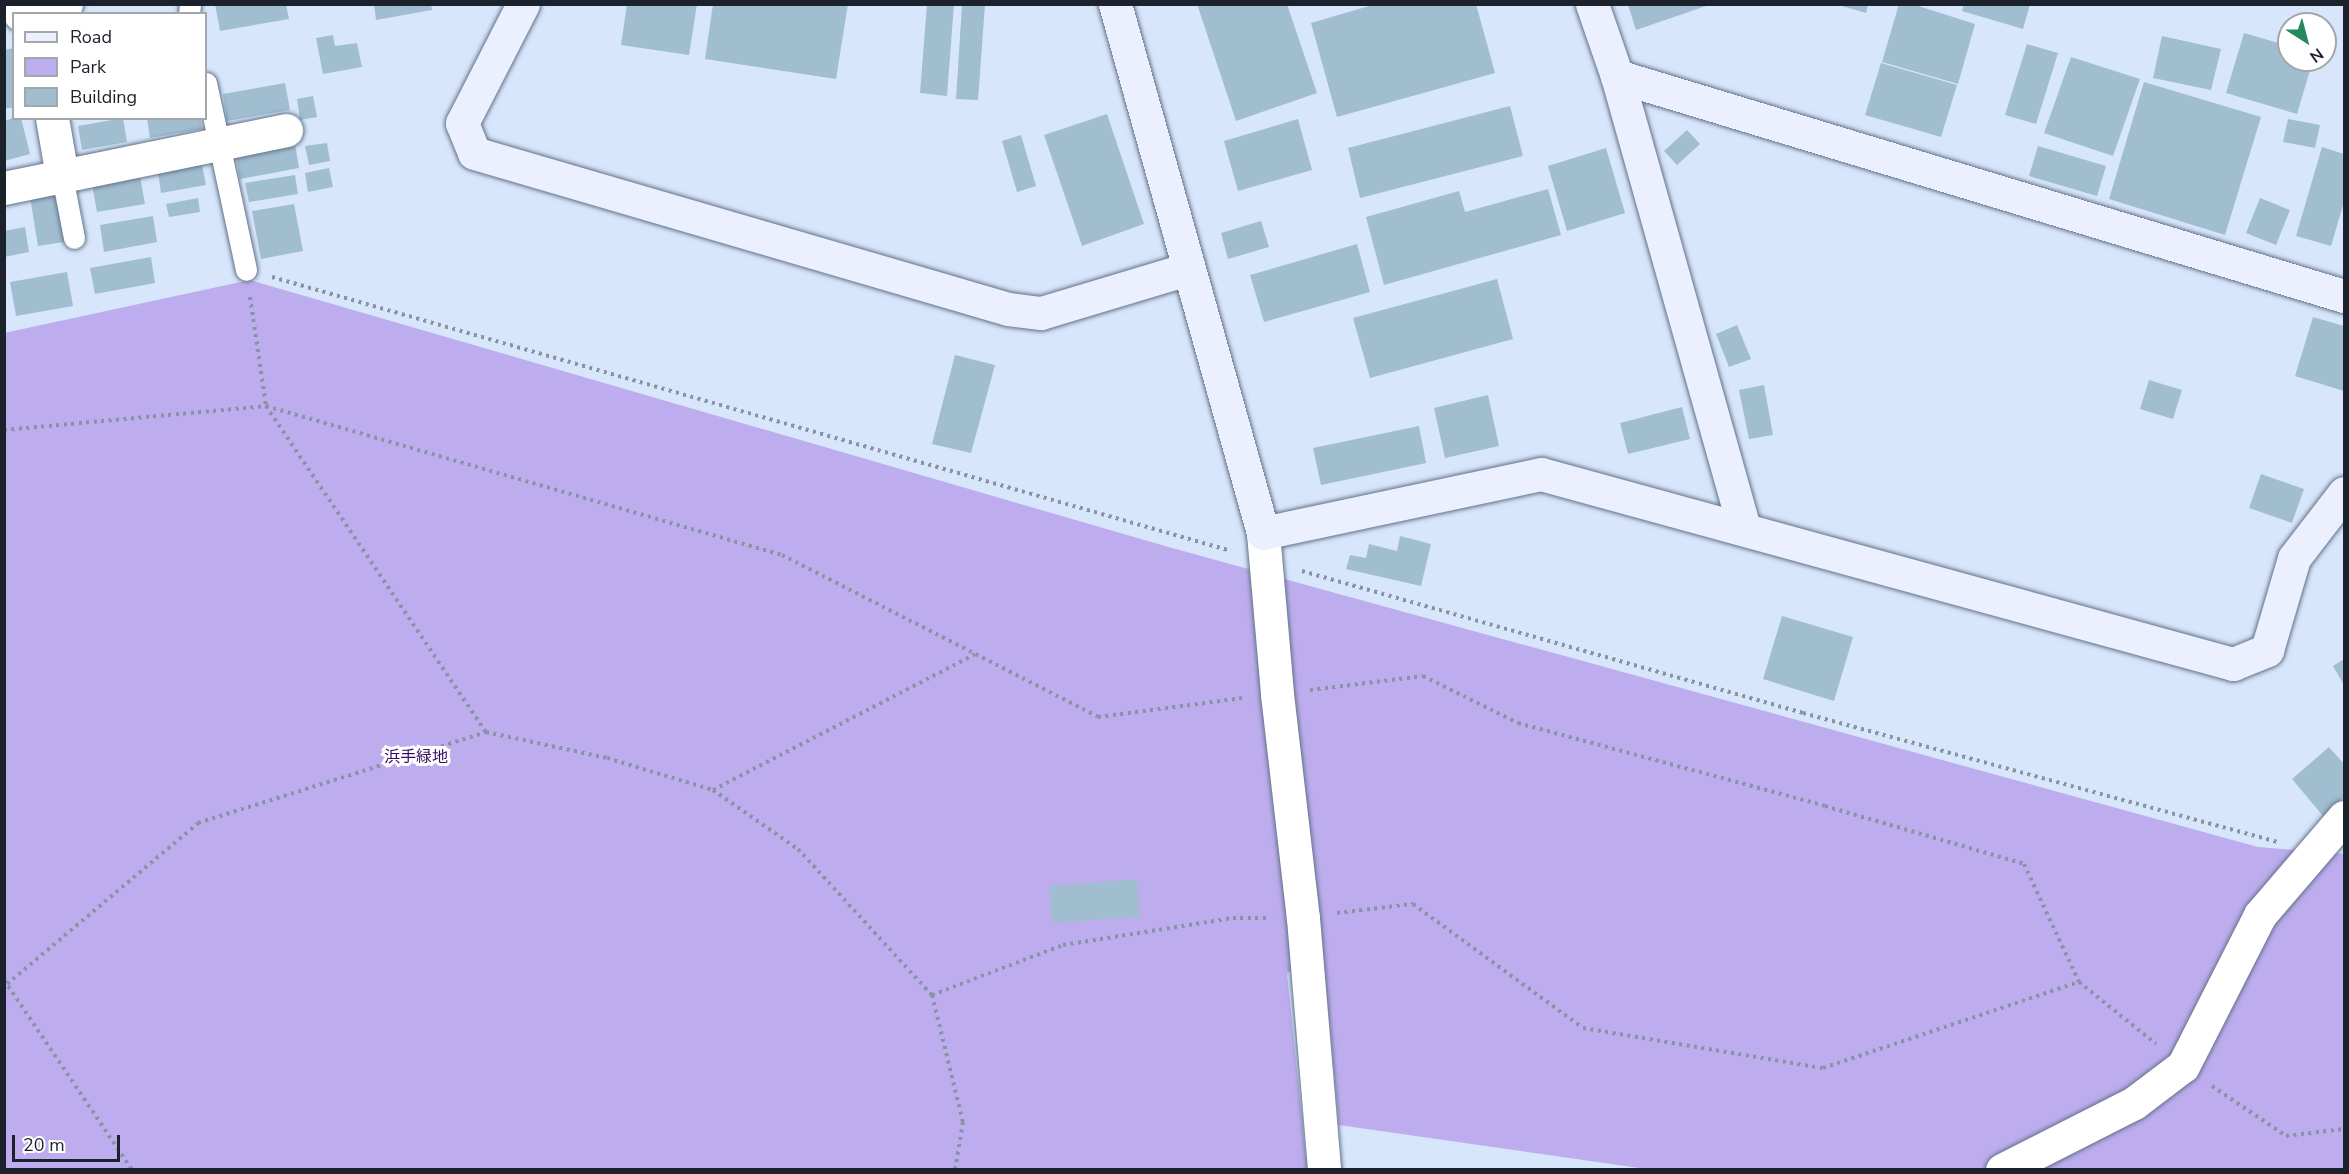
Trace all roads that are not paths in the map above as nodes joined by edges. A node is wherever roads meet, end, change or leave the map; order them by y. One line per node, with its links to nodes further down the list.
1 (66, 4): 5 (street)
2 (523, 4): 14 (street)
3 (1115, 4): 14 (street)
4 (1592, 4): 6 (street)
5 (30, 12)
6 (1617, 76): 16 (street); 18 (street)
7 (207, 88): 10 (lane)
8 (52, 120): 11 (street)
9 (286, 130): 10 (street)
10 (219, 144): 11 (street); 15 (lane)
11 (62, 176): 12 (street); 13 (lane)
12 (4, 188)
13 (74, 238)
14 (1188, 269): 19 (street)
15 (246, 270)
16 (2344, 296)
17 (2344, 493): 18 (street)
18 (1744, 528): 19 (street)
19 (1263, 533): 21 (street)
20 (2340, 829): 22 (street)
21 (1324, 1170)
22 (2002, 1170)

